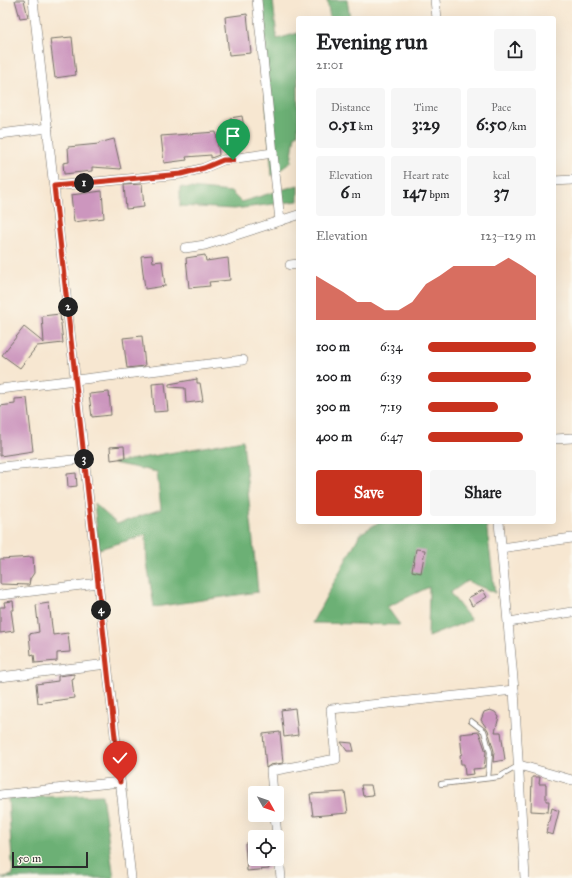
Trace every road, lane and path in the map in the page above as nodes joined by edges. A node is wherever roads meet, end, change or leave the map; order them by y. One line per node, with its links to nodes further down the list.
1 (33, 0): 5 (street)
2 (257, 0): 7 (street)
3 (435, 0): 4 (street)
4 (437, 16)
5 (48, 128): 6 (street); 10 (street)
6 (0, 134)
7 (273, 153): 10 (street); 12 (street)
8 (572, 180): 9 (street)
9 (556, 181)
10 (54, 186): 15 (street)
11 (296, 216): 12 (street)
12 (280, 220): 13 (street)
13 (185, 248)
14 (243, 360): 15 (street)
15 (76, 381): 16 (street); 19 (street)
16 (0, 389)
17 (572, 438): 18 (street)
18 (556, 439)
19 (84, 459): 20 (street); 24 (street)
20 (0, 467)
21 (499, 524): 23 (street)
22 (572, 538): 23 (street)
23 (501, 548): 27 (street)
24 (98, 583): 25 (street); 28 (street)
25 (0, 595)
26 (572, 612): 27 (street)
27 (509, 622): 30 (street)
28 (107, 664): 29 (street); 35 (street)
29 (0, 677)
30 (514, 690): 32 (street); 37 (street)
31 (471, 721): 33 (lane)
32 (519, 766): 33 (lane); 34 (street); 42 (street)
33 (488, 778): 36 (lane)
34 (572, 780)
35 (120, 782): 38 (street); 40 (street)
36 (441, 784)
37 (272, 786)
38 (0, 795)
39 (276, 822): 41 (street)
40 (131, 878)
41 (281, 878)
42 (525, 878)

